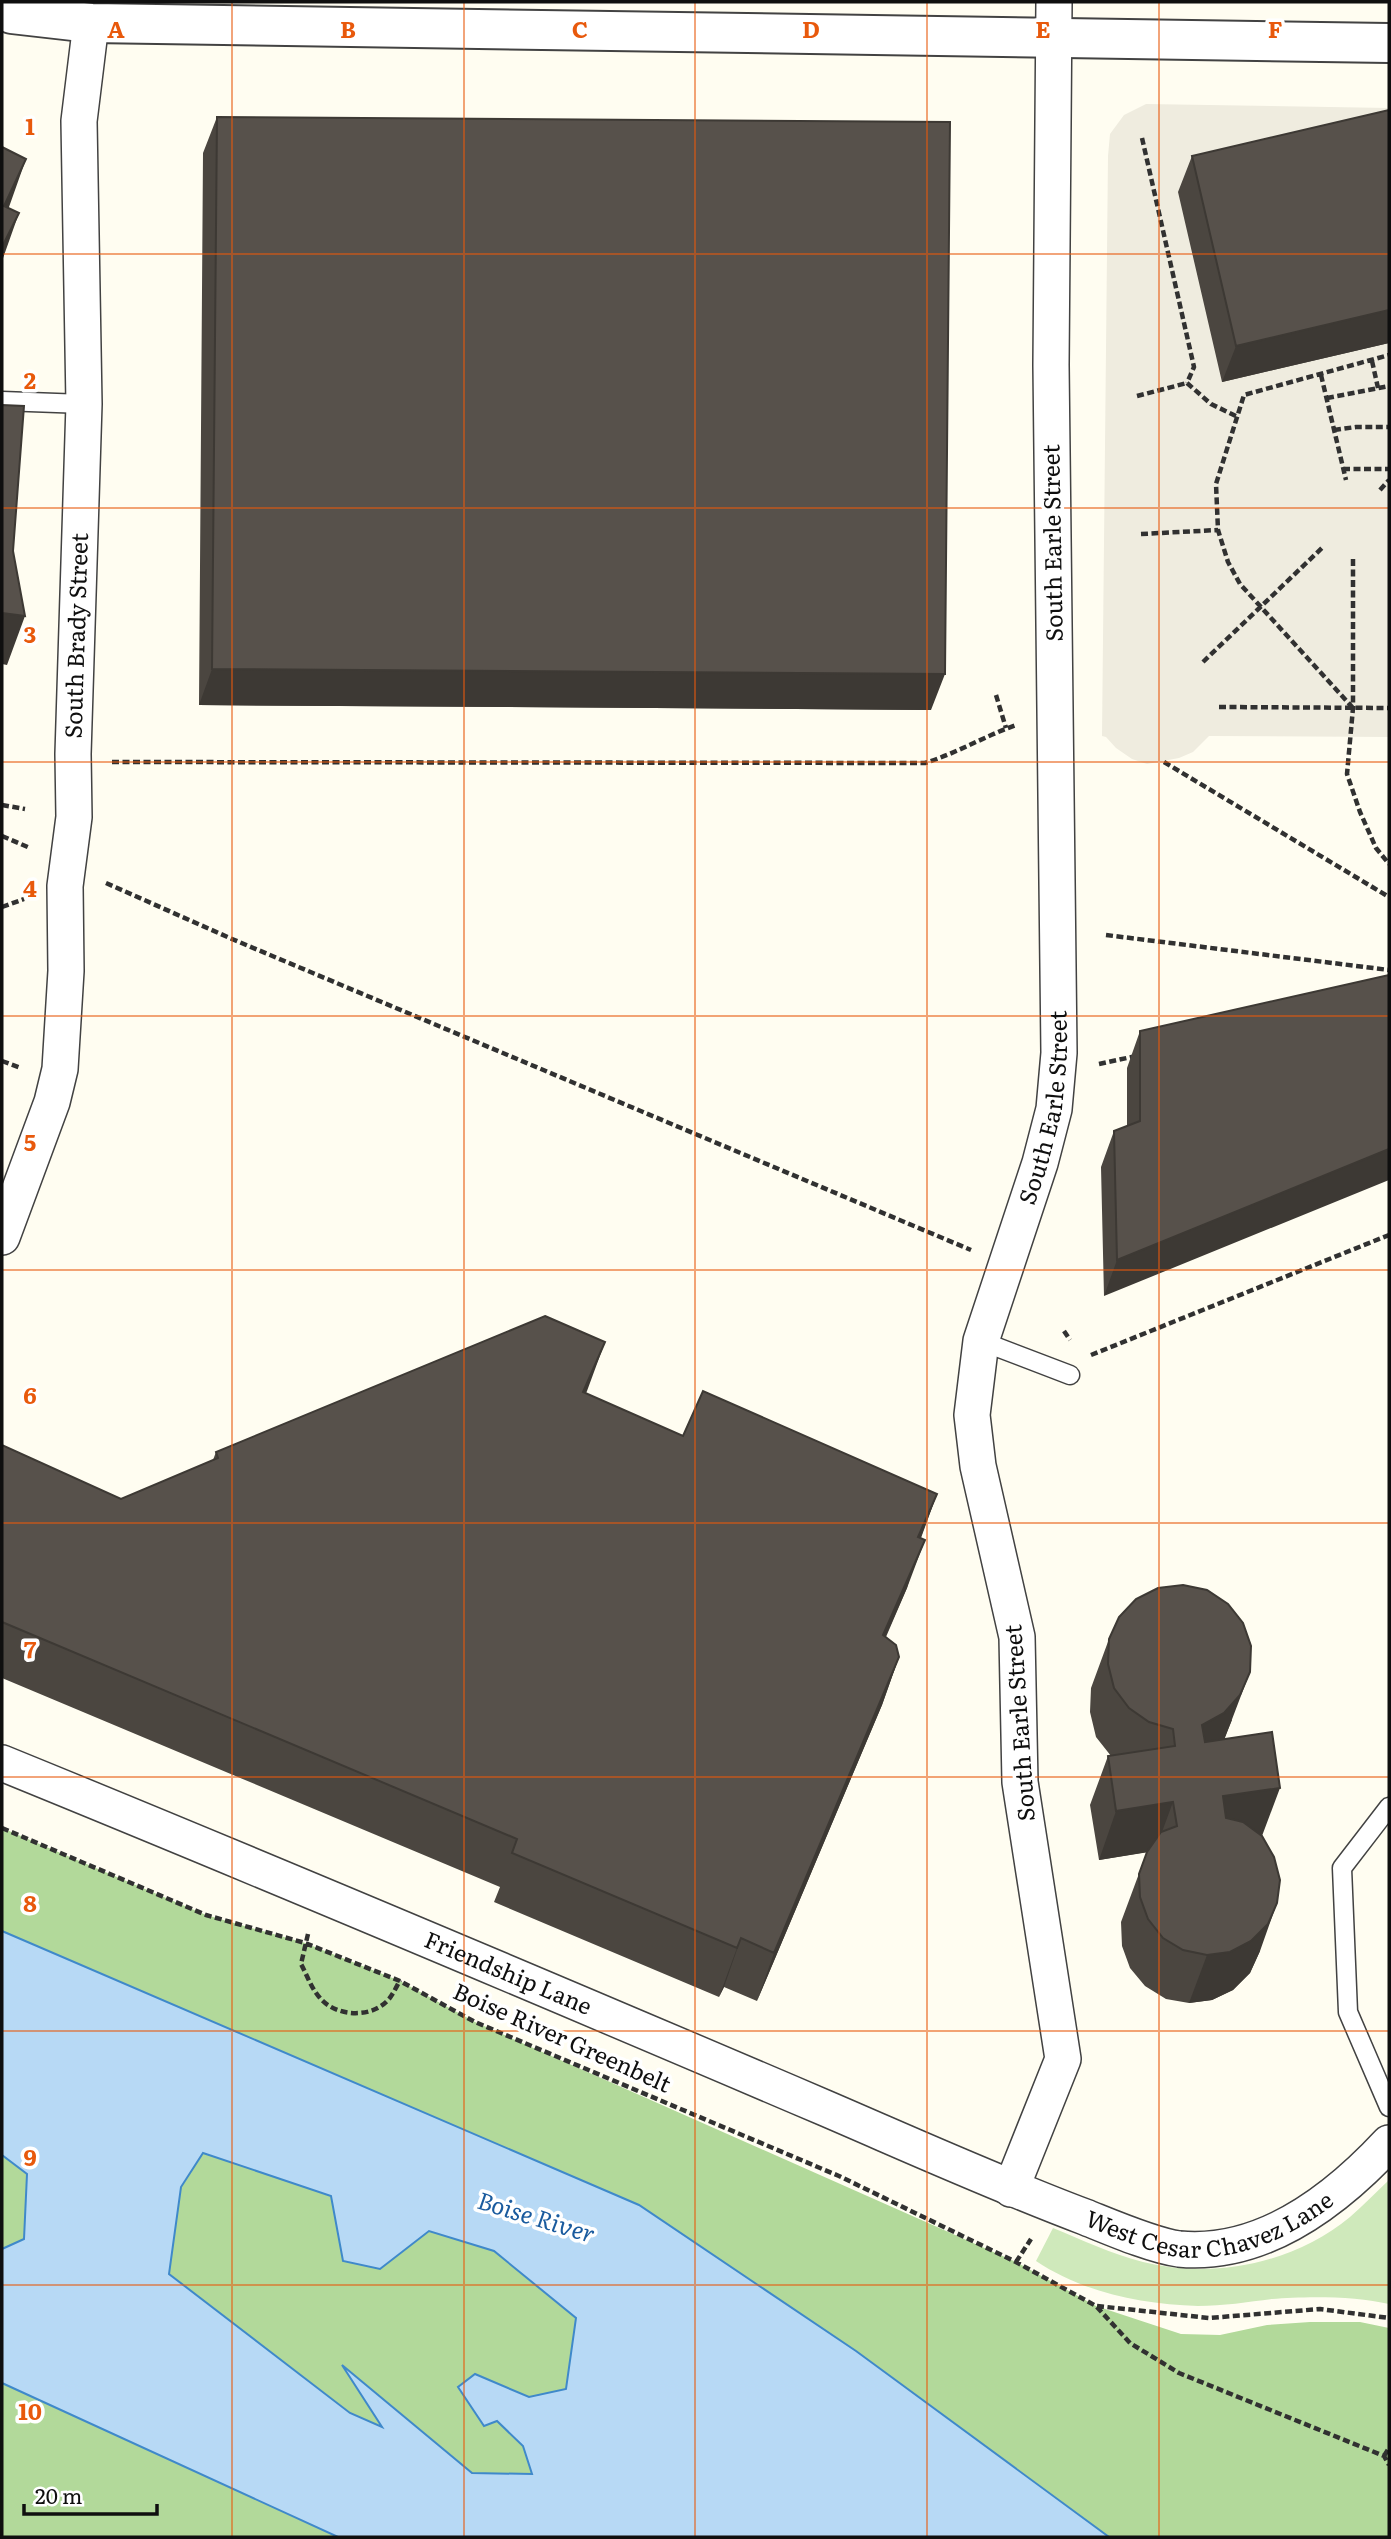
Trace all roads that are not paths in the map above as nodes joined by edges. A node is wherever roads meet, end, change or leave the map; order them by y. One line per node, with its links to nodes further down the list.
1 (1054, 2): 4 (street, South Earle Street)
2 (2, 10): 3 (street)
3 (91, 23): 4 (street); 7 (street, South Brady Street)
4 (1053, 39): 5 (street); 9 (street, South Earle Street)
5 (1389, 43)
6 (2, 401): 7 (lane)
7 (84, 404): 8 (street, South Brady Street)
8 (2, 1237)
9 (982, 1341): 10 (lane); 15 (street, South Earle Street)
10 (1070, 1376)
11 (2, 1763): 15 (street, Friendship Lane)
12 (1389, 1807): 13 (lane)
13 (1389, 2107)
14 (1389, 2143): 15 (street, West Cesar Chavez Lane)
15 (1011, 2189)

